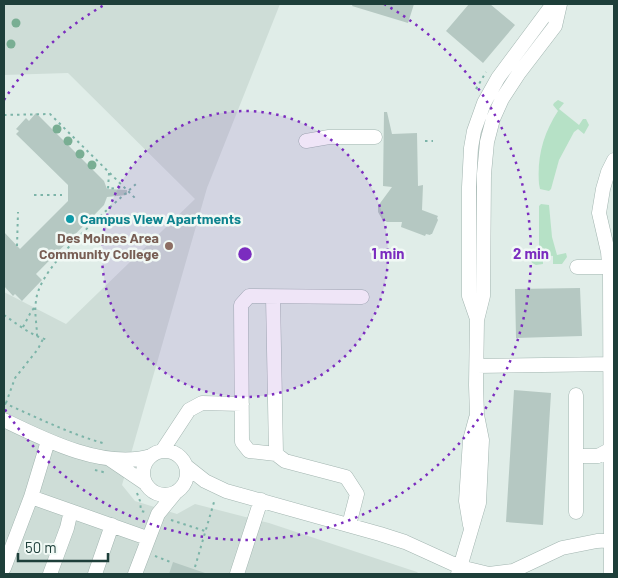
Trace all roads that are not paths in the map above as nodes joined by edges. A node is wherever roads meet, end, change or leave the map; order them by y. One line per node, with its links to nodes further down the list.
1 (553, 4): 10 (street)
2 (560, 4): 10 (street)
3 (376, 137): 4 (street)
4 (306, 140)
5 (614, 160): 7 (street)
6 (577, 267): 7 (street)
7 (610, 268): 11 (street)
8 (273, 297): 9 (street); 14 (street); 20 (street)
9 (362, 297)
10 (477, 320): 12 (street)
11 (612, 364): 12 (street); 18 (street)
12 (477, 366): 37 (street)
13 (576, 395): 21 (street)
14 (242, 404): 16 (street); 20 (street)
15 (4, 420): 17 (street)
16 (179, 424): 19 (street); 22 (street)
17 (48, 441): 23 (street); 27 (street)
18 (611, 449): 21 (street); 35 (street)
19 (156, 454): 22 (street); 23 (street); 24 (street)
20 (276, 454): 33 (street)
21 (576, 456): 30 (street)
22 (182, 461): 25 (street); 26 (street)
23 (111, 467): 24 (street)
24 (142, 486): 26 (street); 31 (street)
25 (226, 490): 26 (street); 28 (street)
26 (178, 491): 31 (street)
27 (31, 497): 29 (street); 36 (street)
28 (261, 500): 33 (street); 41 (street)
29 (71, 511): 32 (street); 38 (street)
30 (576, 512)
31 (154, 515): 34 (street)
32 (112, 525): 34 (street); 39 (street)
33 (349, 525): 37 (street)
34 (148, 538): 40 (street)
35 (612, 540): 37 (street); 42 (street)
36 (4, 568)
37 (459, 570)
38 (50, 574)
39 (95, 574)
40 (135, 574)
41 (237, 574)
42 (611, 574)

